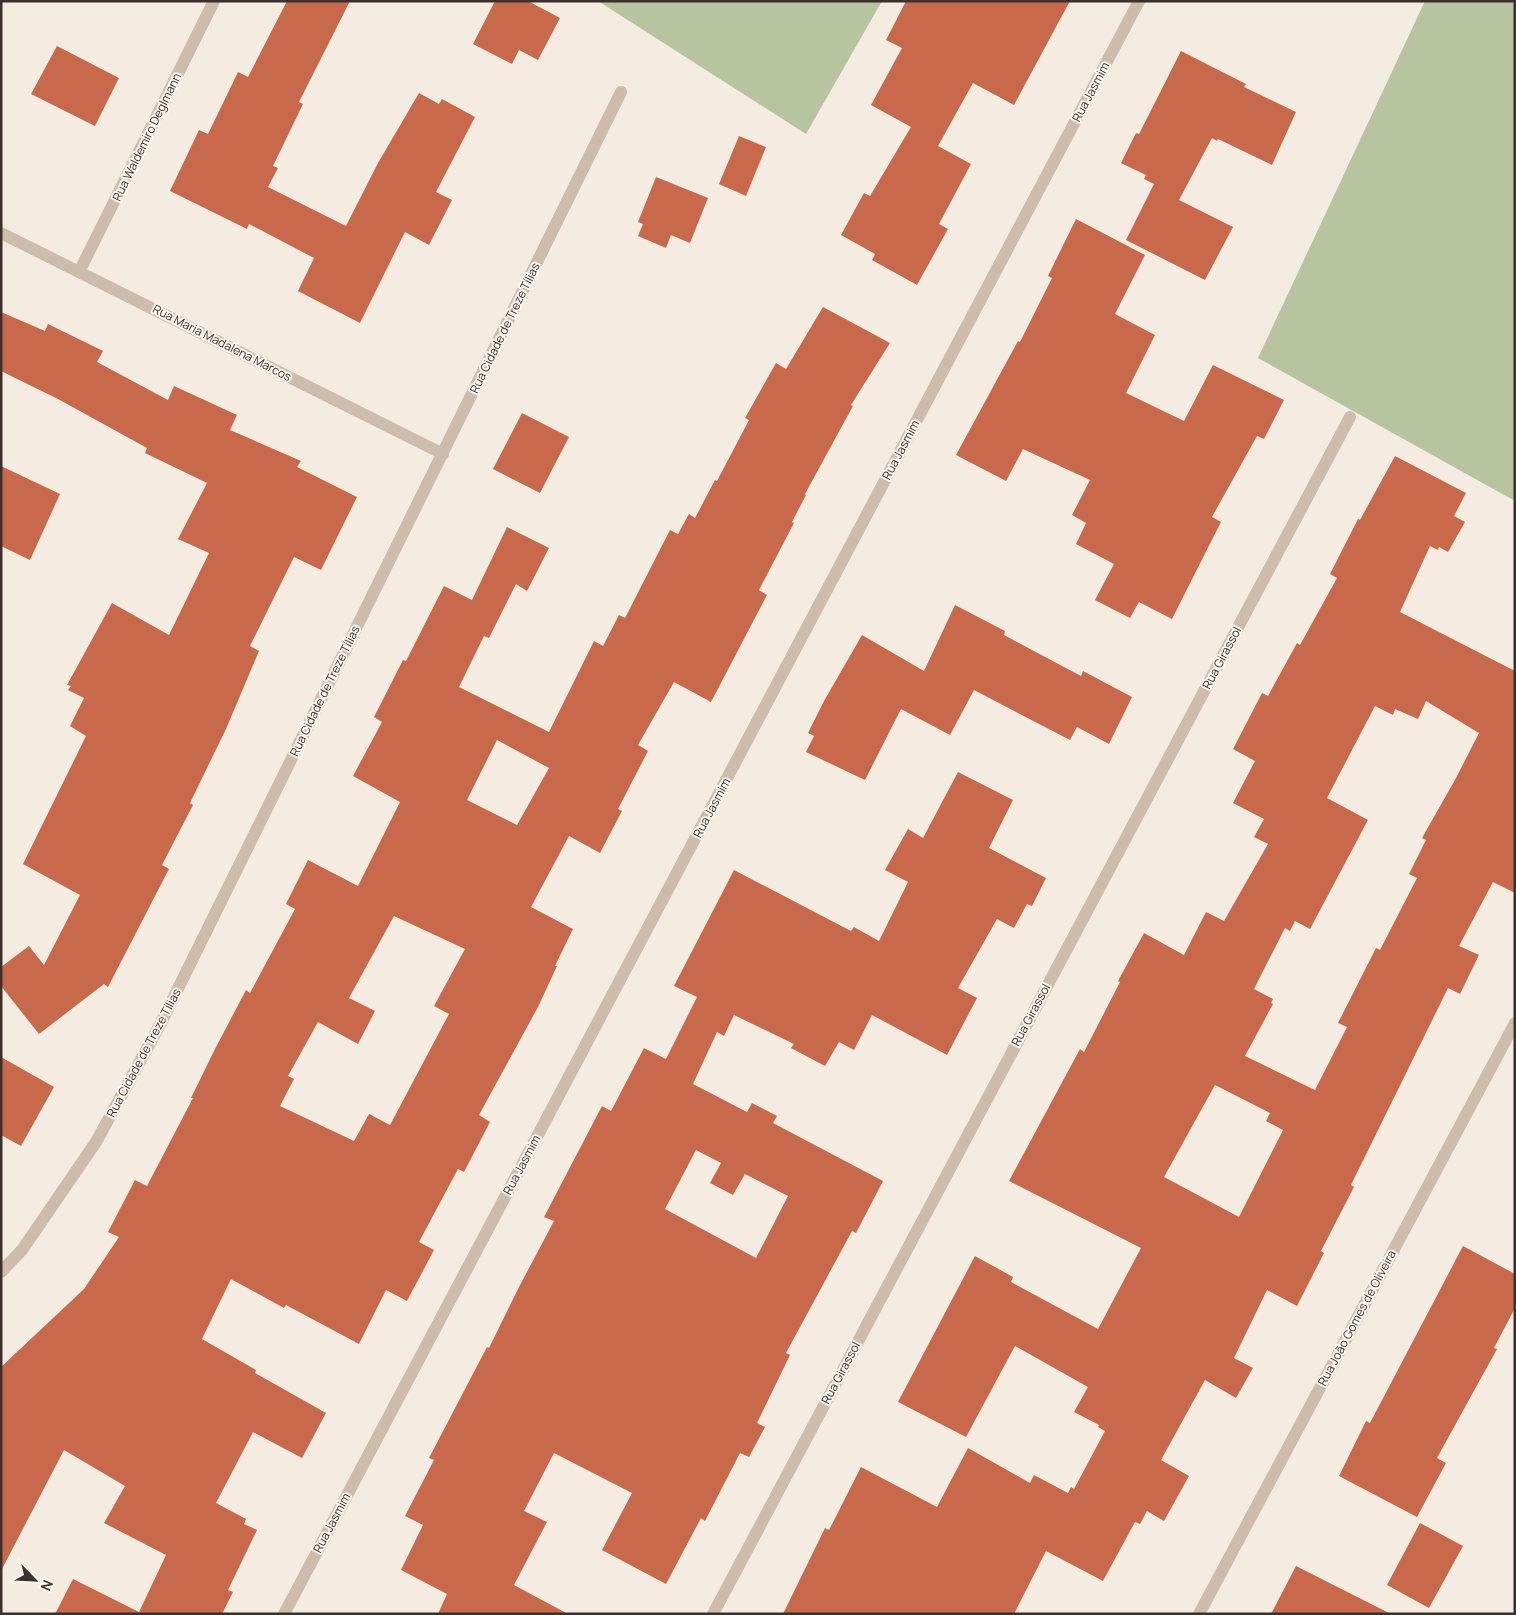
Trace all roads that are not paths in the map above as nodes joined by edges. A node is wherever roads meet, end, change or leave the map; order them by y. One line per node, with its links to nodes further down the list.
1 (214, 1): 5 (street, Rua Waldemiro Deglmann)
2 (1139, 1): 10 (street, Rua Jasmim)
3 (621, 92): 7 (street, Rua Cidade de Treze Tílias)
4 (1, 233): 5 (street, Rua Maria Madalena Marcos)
5 (80, 272): 7 (street, Rua Maria Madalena Marcos)
6 (1350, 416): 11 (street, Rua Girassol)
7 (443, 454): 9 (street, Rua Cidade de Treze Tílias)
8 (1515, 1023): 12 (street, Rua João Gomes de Oliveira)
9 (1, 1272)
10 (284, 1614)
11 (713, 1614)
12 (1199, 1614)

